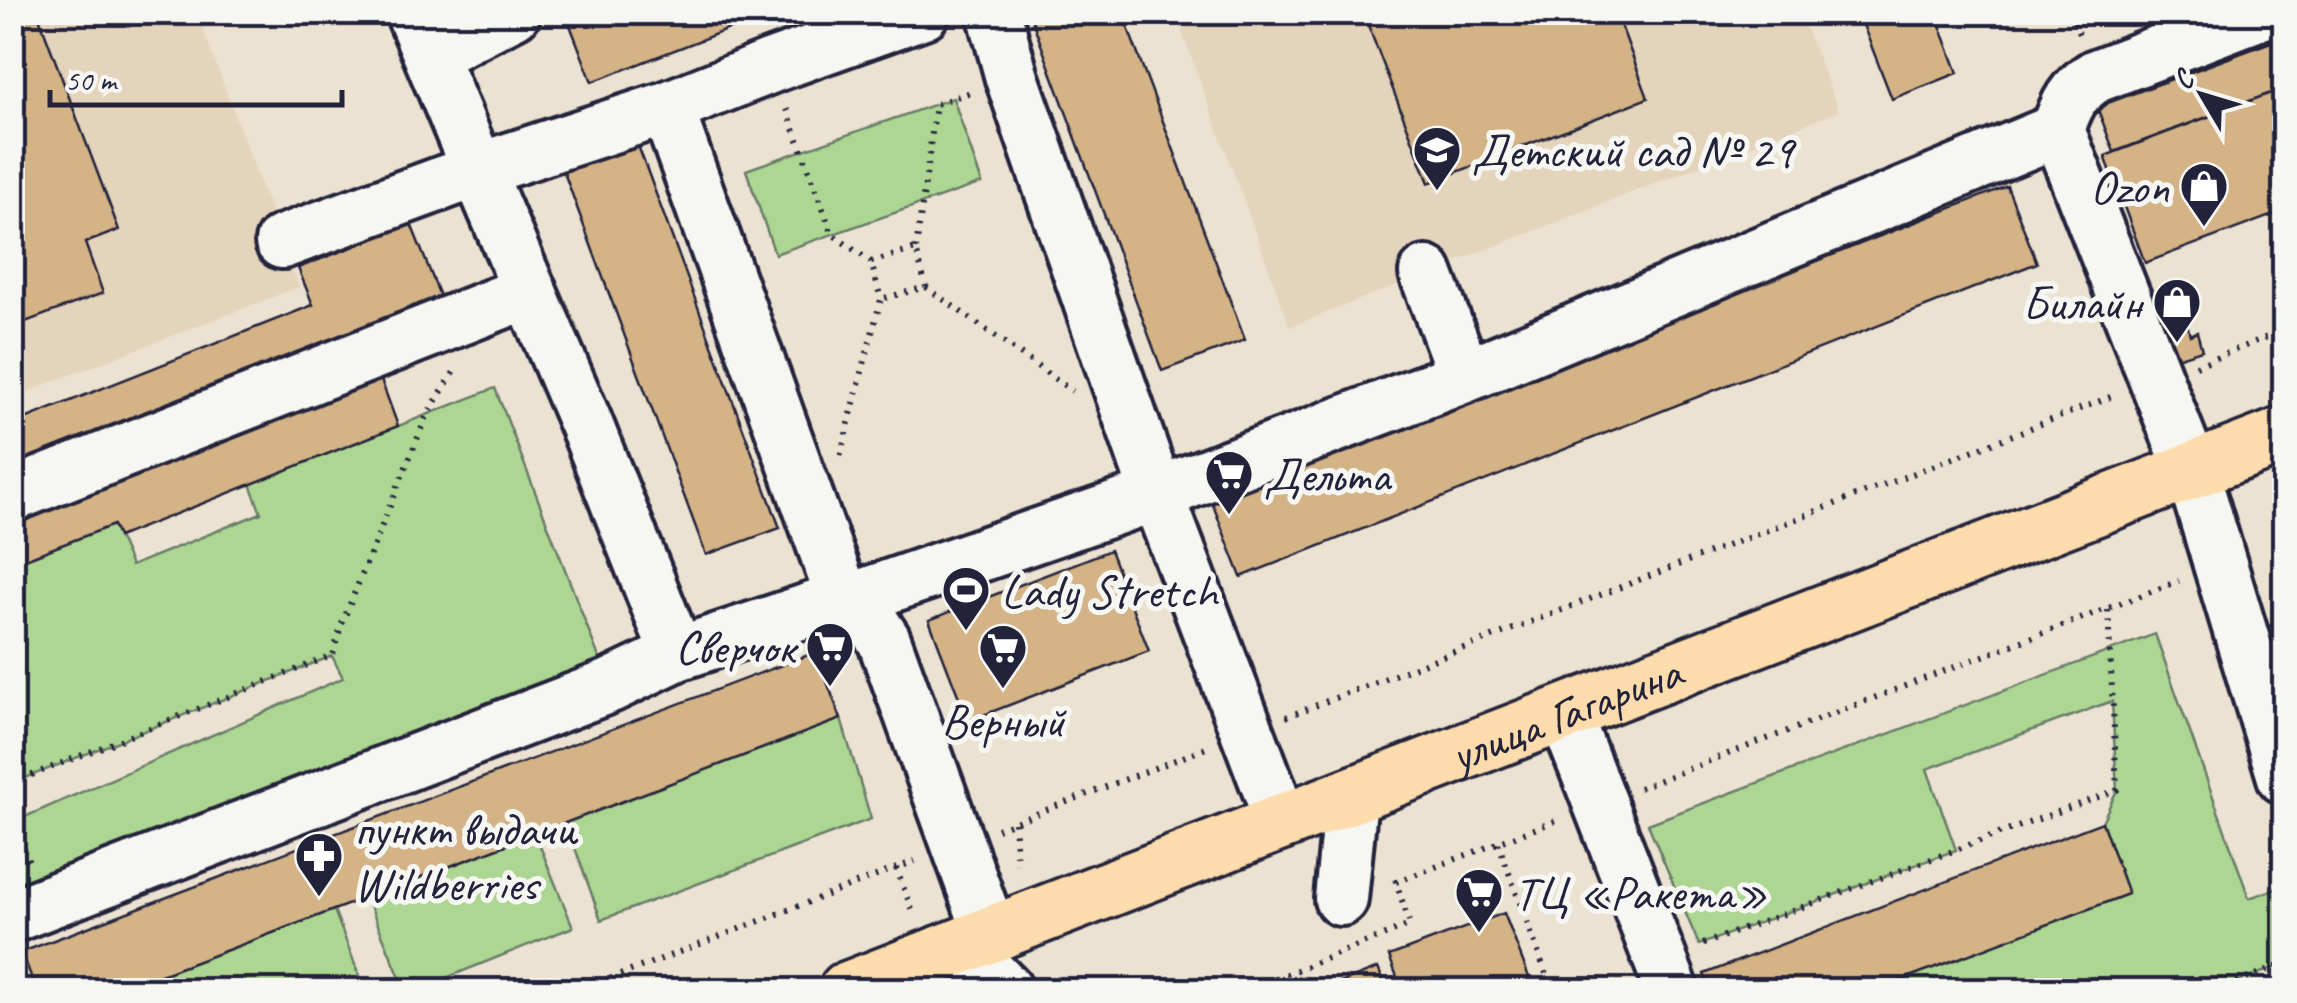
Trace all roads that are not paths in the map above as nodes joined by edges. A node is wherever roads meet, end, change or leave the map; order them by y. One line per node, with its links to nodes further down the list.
1 (514, 12): 5 (lane)
2 (924, 12): 6 (lane)
3 (994, 12): 15 (lane)
4 (2262, 12): 7 (lane)
5 (421, 34): 8 (lane)
6 (667, 108): 8 (lane); 17 (lane)
7 (2058, 130): 12 (lane); 14 (lane)
8 (478, 170): 9 (lane); 11 (lane)
9 (282, 242)
10 (1426, 273): 12 (lane)
11 (530, 291): 16 (lane); 18 (lane)
12 (1465, 376): 15 (lane)
13 (2284, 435): 14 (main road, улица Гагарина)
14 (2192, 471): 19 (main road, улица Гагарина); 20 (lane)
15 (1157, 494): 17 (lane); 22 (lane)
16 (12, 495)
17 (844, 602): 18 (lane); 25 (lane)
18 (678, 654): 24 (lane)
19 (1564, 714): 21 (main road, улица Гагарина); 26 (lane)
20 (2284, 776)
21 (1351, 797): 22 (main road, улица Гагарина); 23 (lane)
22 (1282, 823): 25 (main road, улица Гагарина)
23 (1341, 899)
24 (16, 906)
25 (977, 942): 27 (main road, улица Гагарина); 28 (lane)
26 (1666, 975)
27 (847, 990)
28 (1006, 990)

